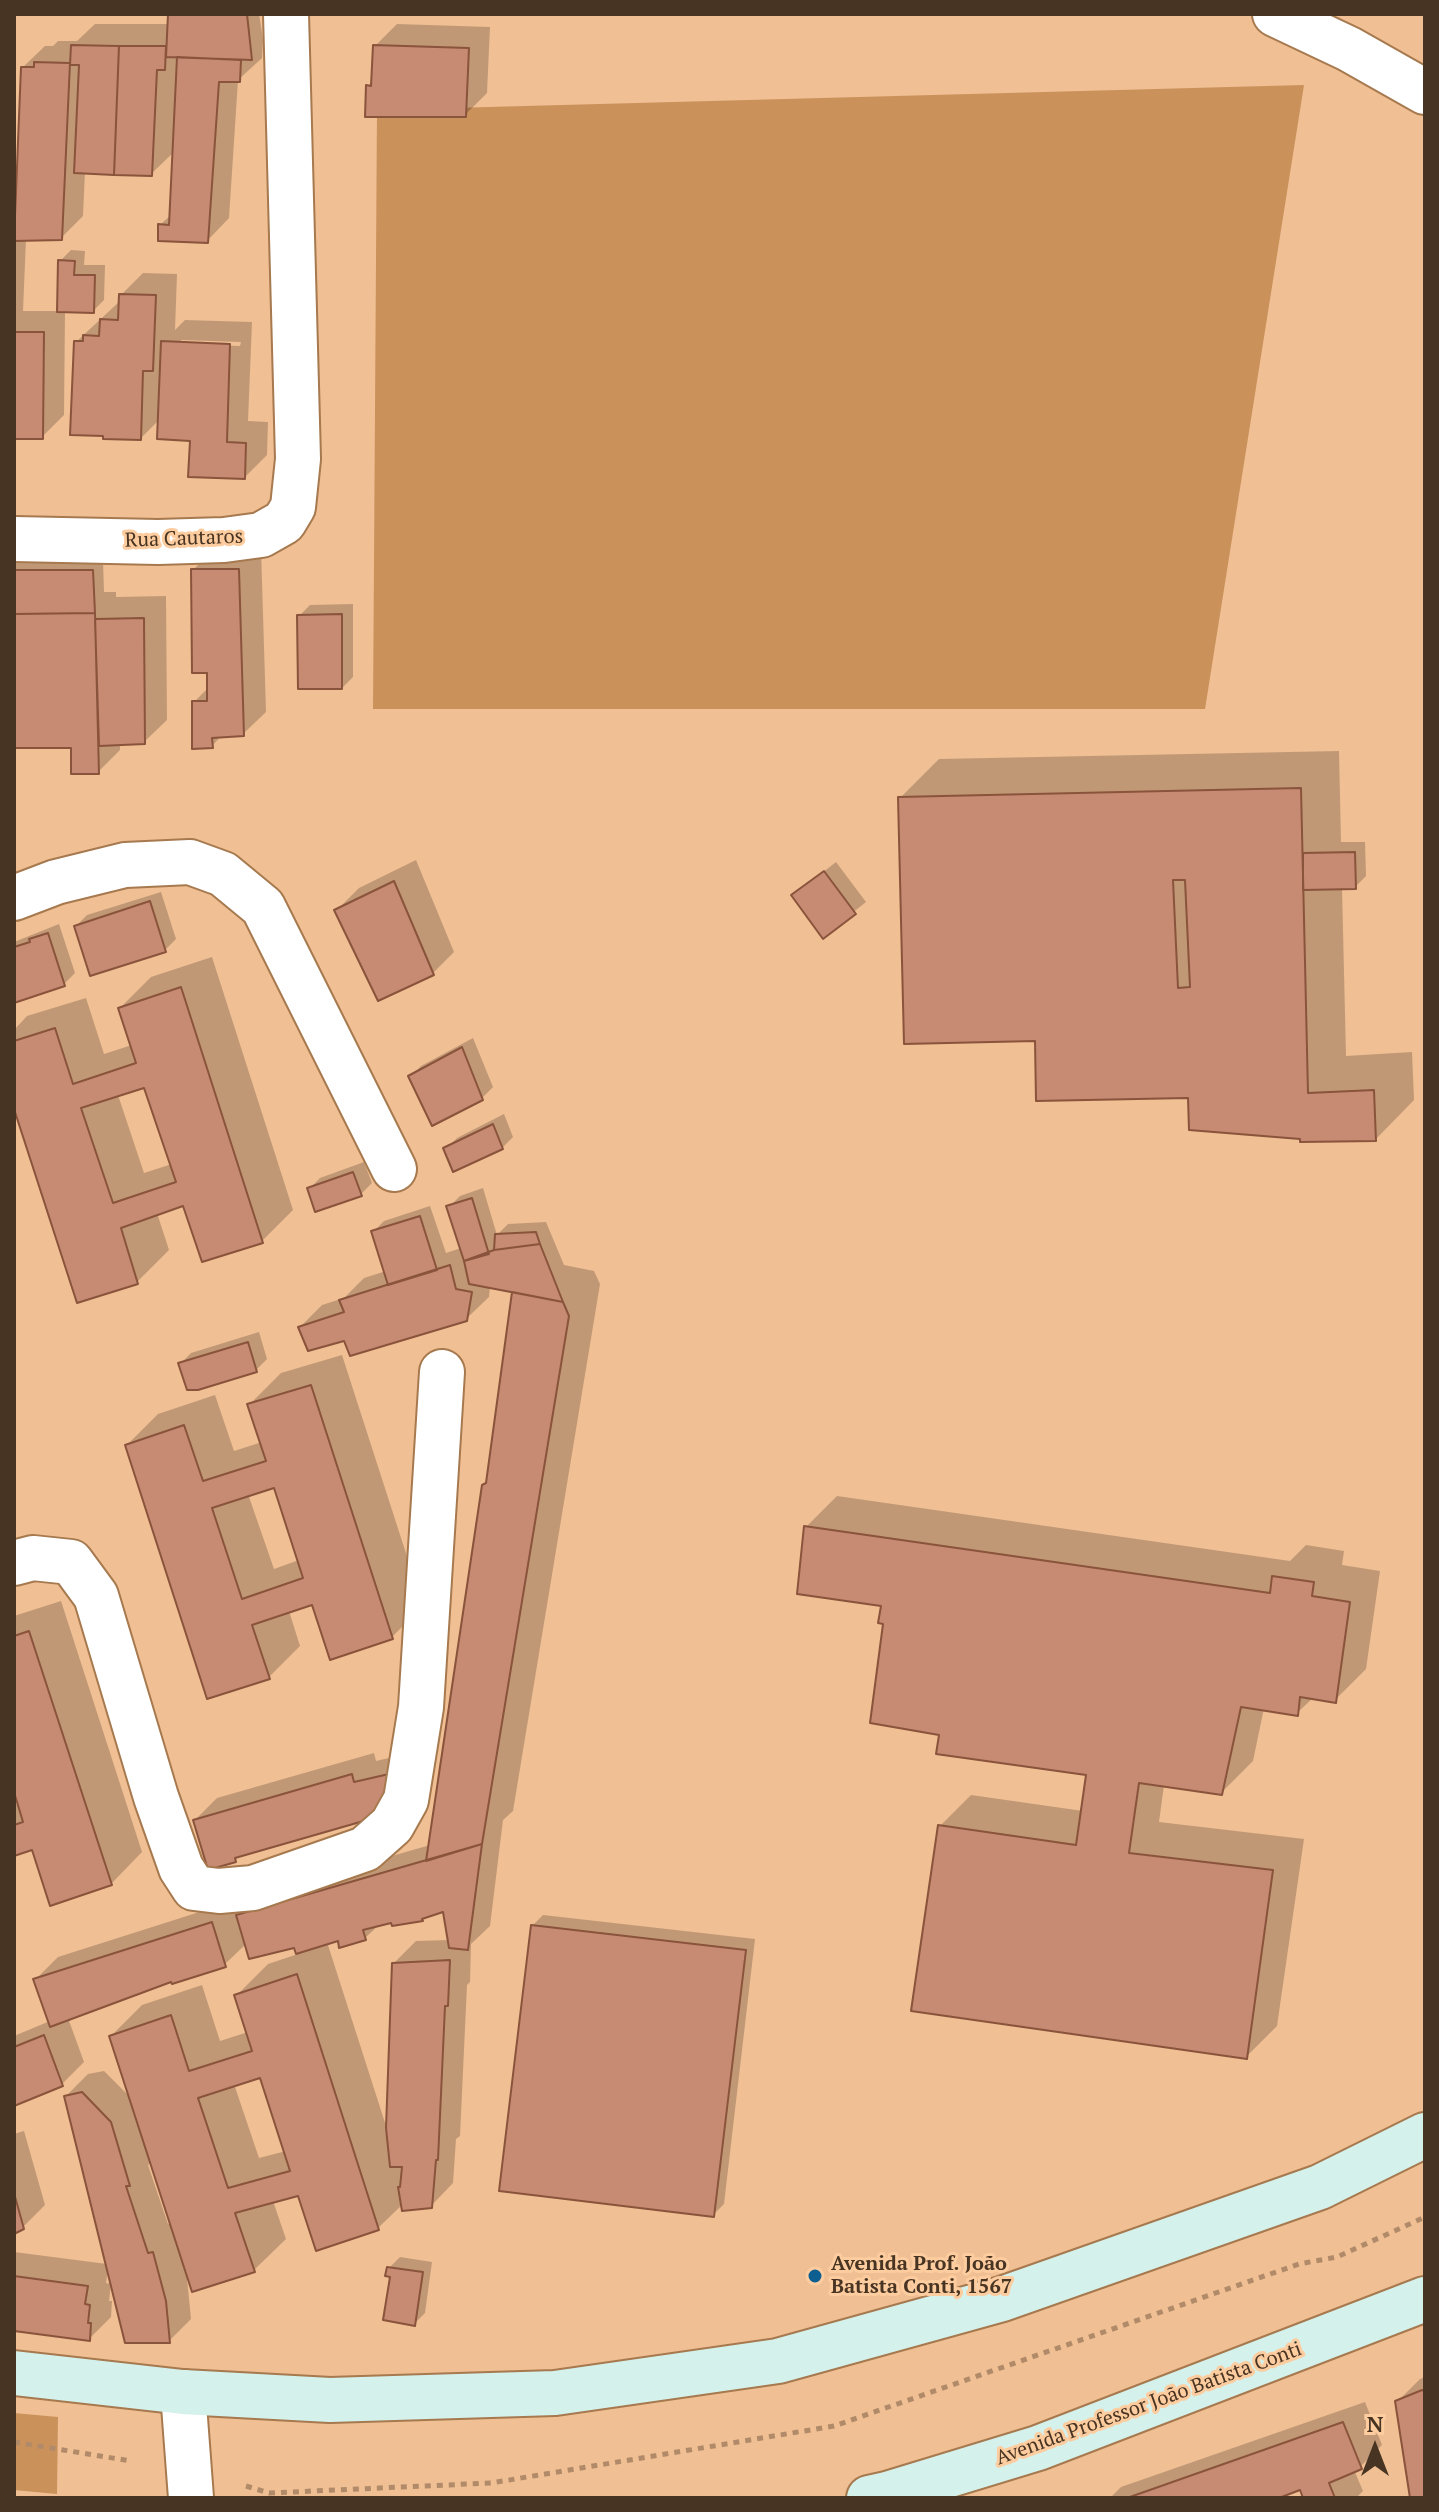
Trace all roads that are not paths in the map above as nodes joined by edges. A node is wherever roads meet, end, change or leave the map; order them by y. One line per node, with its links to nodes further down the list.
1 (286, 14): 4 (street, Rua Cautaros)
2 (1275, 14): 3 (street)
3 (1425, 92)
4 (14, 539)
5 (14, 898): 6 (street)
6 (394, 1169)
7 (442, 1372): 8 (street)
8 (14, 1563)
9 (1425, 2135): 12 (main road)
10 (1425, 2299): 14 (main road, Avenida Professor João Batista Conti)
11 (14, 2373): 12 (main road)
12 (183, 2392): 13 (street)
13 (191, 2498)
14 (869, 2498)

